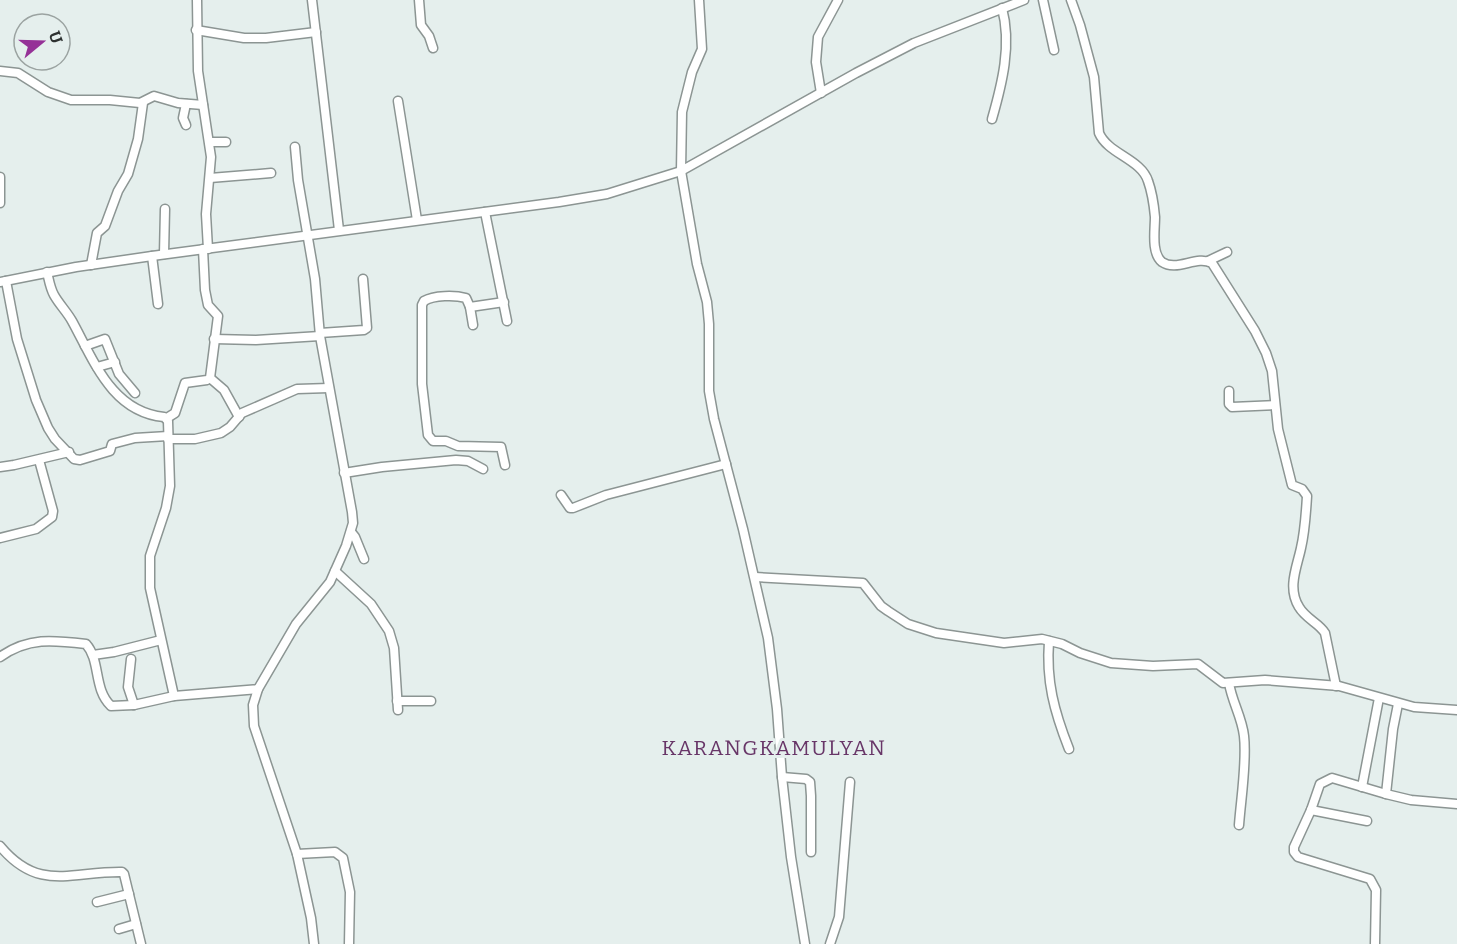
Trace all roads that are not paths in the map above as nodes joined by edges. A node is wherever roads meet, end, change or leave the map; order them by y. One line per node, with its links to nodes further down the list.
1 (197, 0): 10 (street)
2 (312, 0): 11 (street)
3 (419, 0): 12 (street)
4 (699, 0): 25 (street)
5 (838, 0): 15 (street)
6 (1024, 0): 9 (street)
7 (1043, 0): 13 (street)
8 (1071, 0): 39 (street)
9 (1002, 8): 15 (street); 20 (street)
10 (196, 30): 11 (street); 19 (street)
11 (316, 32): 33 (street)
12 (433, 48)
13 (1054, 50)
14 (0, 71): 17 (street)
15 (821, 93): 25 (street)
16 (398, 101): 32 (street)
17 (143, 103): 18 (street); 40 (street)
18 (186, 104): 19 (street); 21 (street)
19 (203, 105): 22 (street)
20 (992, 119)
21 (186, 126)
22 (210, 142): 23 (street); 28 (street)
23 (226, 142)
24 (295, 147): 34 (street)
25 (681, 171): 31 (street); 66 (street)
26 (271, 174): 28 (street)
27 (0, 177): 29 (street)
28 (210, 178): 35 (street)
29 (0, 204)
30 (165, 209): 37 (street)
31 (485, 212): 32 (street); 45 (street)
32 (417, 220): 33 (street)
33 (339, 230): 34 (street)
34 (309, 236): 35 (street); 50 (street)
35 (206, 249): 37 (street); 51 (street)
36 (1227, 252): 39 (street)
37 (164, 254): 38 (street)
38 (152, 256): 40 (street); 46 (street)
39 (1208, 261): 59 (street)
40 (91, 265): 42 (street)
41 (0, 270): 44 (street)
42 (47, 272): 44 (street); 52 (street)
43 (363, 279): 50 (street)
44 (3, 281): 63 (street)
45 (504, 302): 47 (street); 48 (street)
46 (158, 304)
47 (470, 307): 49 (street); 65 (street)
48 (507, 321)
49 (473, 325)
50 (320, 334): 51 (street); 56 (street)
51 (214, 339): 55 (street)
52 (85, 346): 53 (street); 54 (street)
53 (115, 362): 54 (street); 58 (street)
54 (97, 368): 61 (street)
55 (210, 378): 60 (street); 61 (street)
56 (328, 388): 60 (street); 69 (street)
57 (1229, 391): 59 (street)
58 (135, 393)
59 (1275, 405): 82 (street)
60 (239, 417): 62 (street)
61 (167, 418): 62 (street)
62 (168, 438): 63 (street); 76 (street)
63 (69, 452): 64 (street)
64 (39, 459): 67 (street); 72 (street)
65 (505, 465)
66 (726, 465): 70 (street); 75 (street)
67 (0, 467)
68 (483, 469): 69 (street)
69 (344, 473): 71 (street)
70 (561, 495)
71 (351, 532): 73 (street); 74 (street)
72 (0, 538)
73 (364, 559)
74 (336, 571): 83 (street); 86 (street)
75 (755, 577): 77 (street); 91 (street)
76 (161, 640): 78 (street); 84 (street)
77 (1049, 640): 81 (street); 90 (street)
78 (93, 655): 79 (street); 88 (street)
79 (0, 657)
80 (131, 659): 88 (street)
81 (1229, 683): 82 (street); 98 (street)
82 (1336, 686): 85 (street)
83 (258, 689): 84 (street); 101 (street)
84 (174, 696): 88 (street)
85 (1379, 698): 87 (street); 93 (street)
86 (430, 701)
87 (1398, 704): 89 (street); 94 (street)
88 (134, 705)
89 (1457, 710)
90 (1069, 749)
91 (782, 777): 100 (street); 109 (street)
92 (850, 782): 110 (street)
93 (1362, 787): 94 (street); 96 (street)
94 (1386, 794): 95 (street)
95 (1457, 804)
96 (1311, 810): 97 (street); 111 (street)
97 (1367, 821)
98 (1239, 825)
99 (0, 846): 102 (street)
100 (812, 852)
101 (297, 854): 107 (street); 108 (street)
102 (129, 894): 103 (street); 104 (street)
103 (97, 902)
104 (136, 924): 105 (street); 106 (street)
105 (119, 929)
106 (141, 944)
107 (314, 944)
108 (349, 944)
109 (805, 944)
110 (830, 944)
111 (1375, 944)

